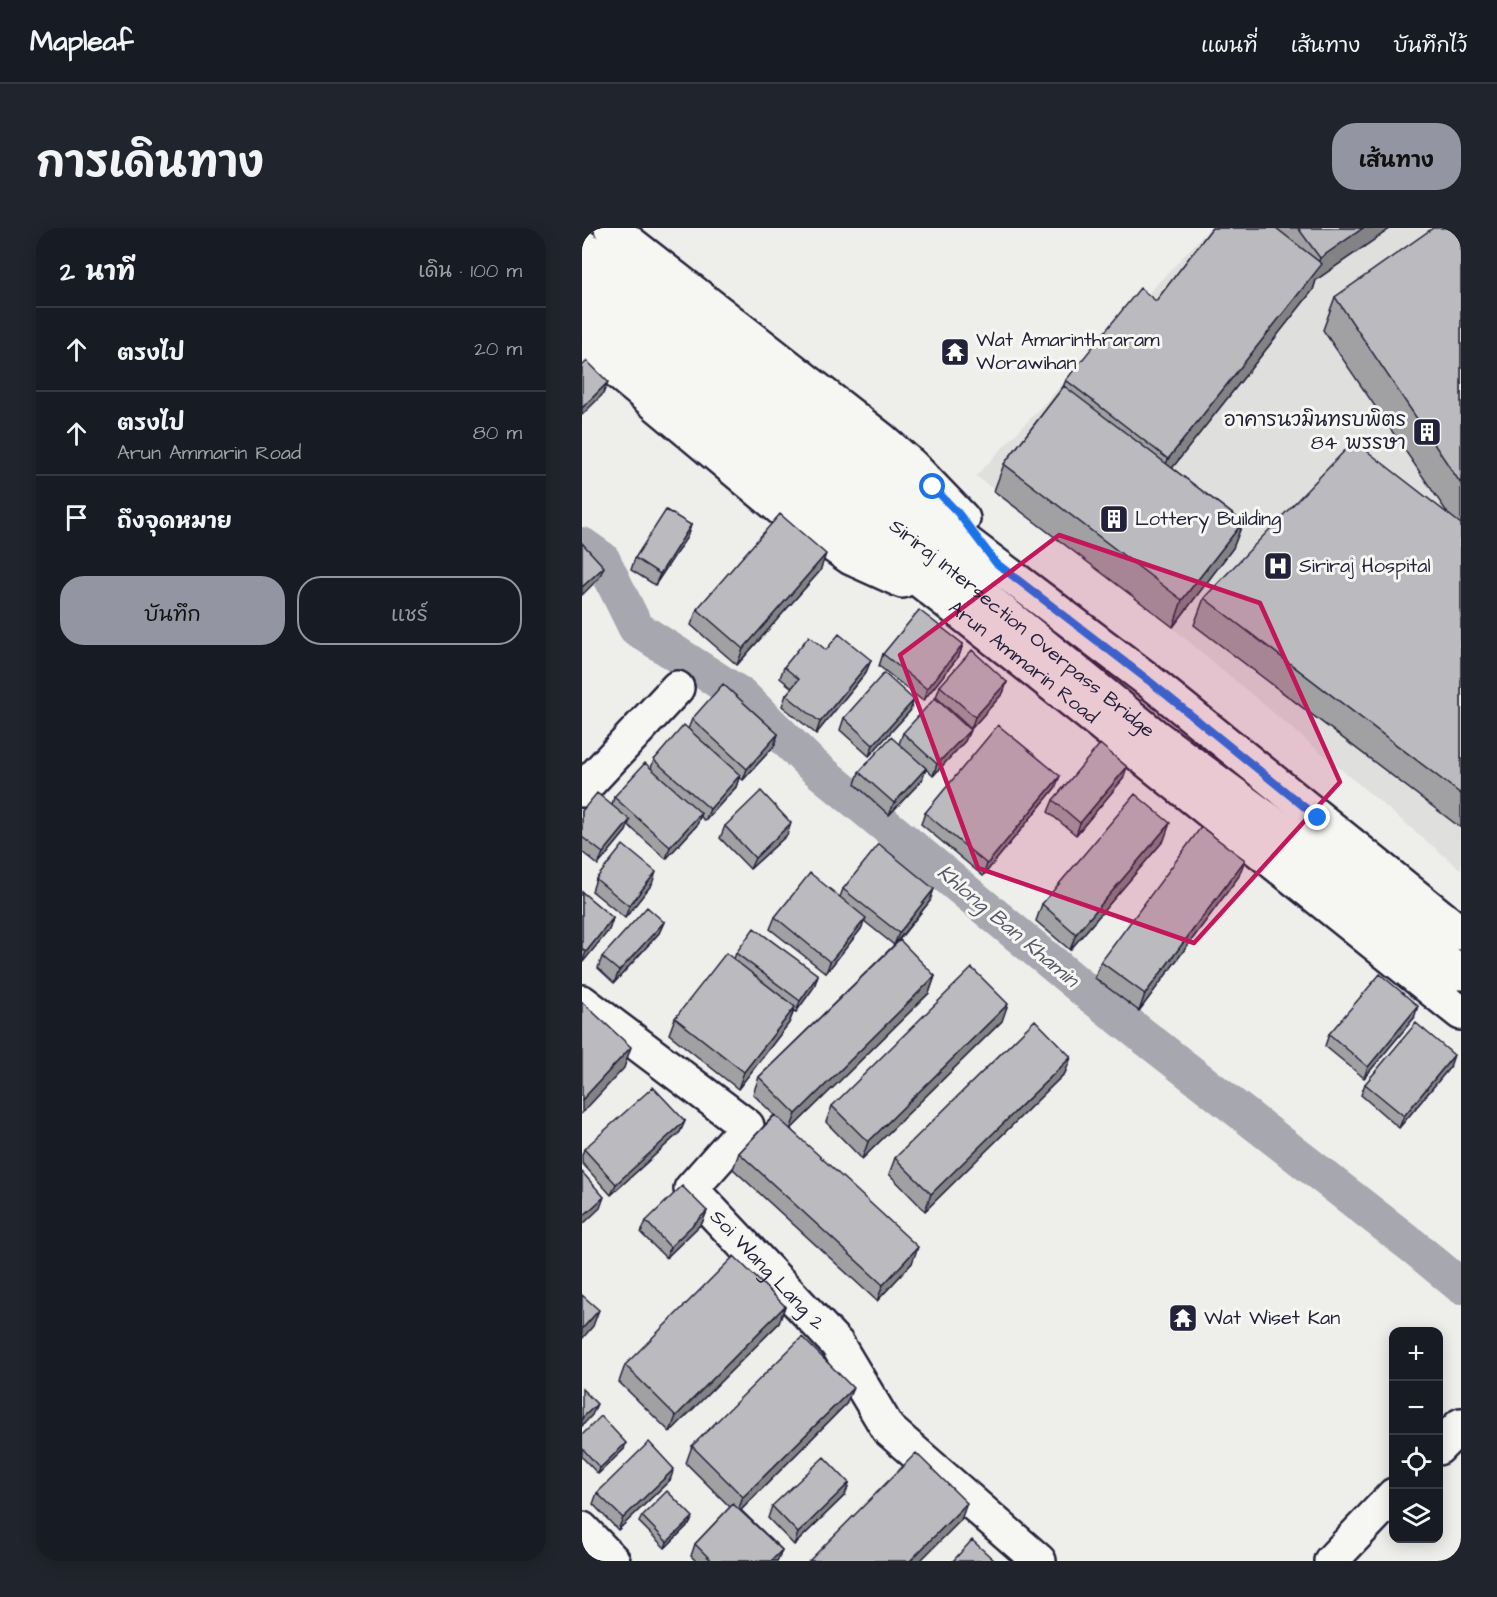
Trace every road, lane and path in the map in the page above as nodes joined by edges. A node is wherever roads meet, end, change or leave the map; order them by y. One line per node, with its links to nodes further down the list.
1 (611, 228): 6 (main road)
2 (582, 246): 6 (main road)
3 (582, 282): 11 (main road, Siriraj Intersection Overpass Bridge)
4 (582, 316): 7 (main road, Arun Ammarin Road)
5 (582, 343): 7 (main road)
6 (996, 563): 10 (main road)
7 (940, 596): 13 (main road, Arun Ammarin Road)
8 (677, 688): 9 (main road)
9 (582, 790)
10 (1461, 933)
11 (1461, 973)
12 (582, 1002): 19 (main road, Soi Wang Lang 2)
13 (1461, 1013)
14 (1461, 1425): 15 (main road)
15 (1443, 1443)
16 (1389, 1500): 20 (main road)
17 (582, 1529): 18 (main road)
18 (613, 1561)
19 (1039, 1561)
20 (1331, 1561)

